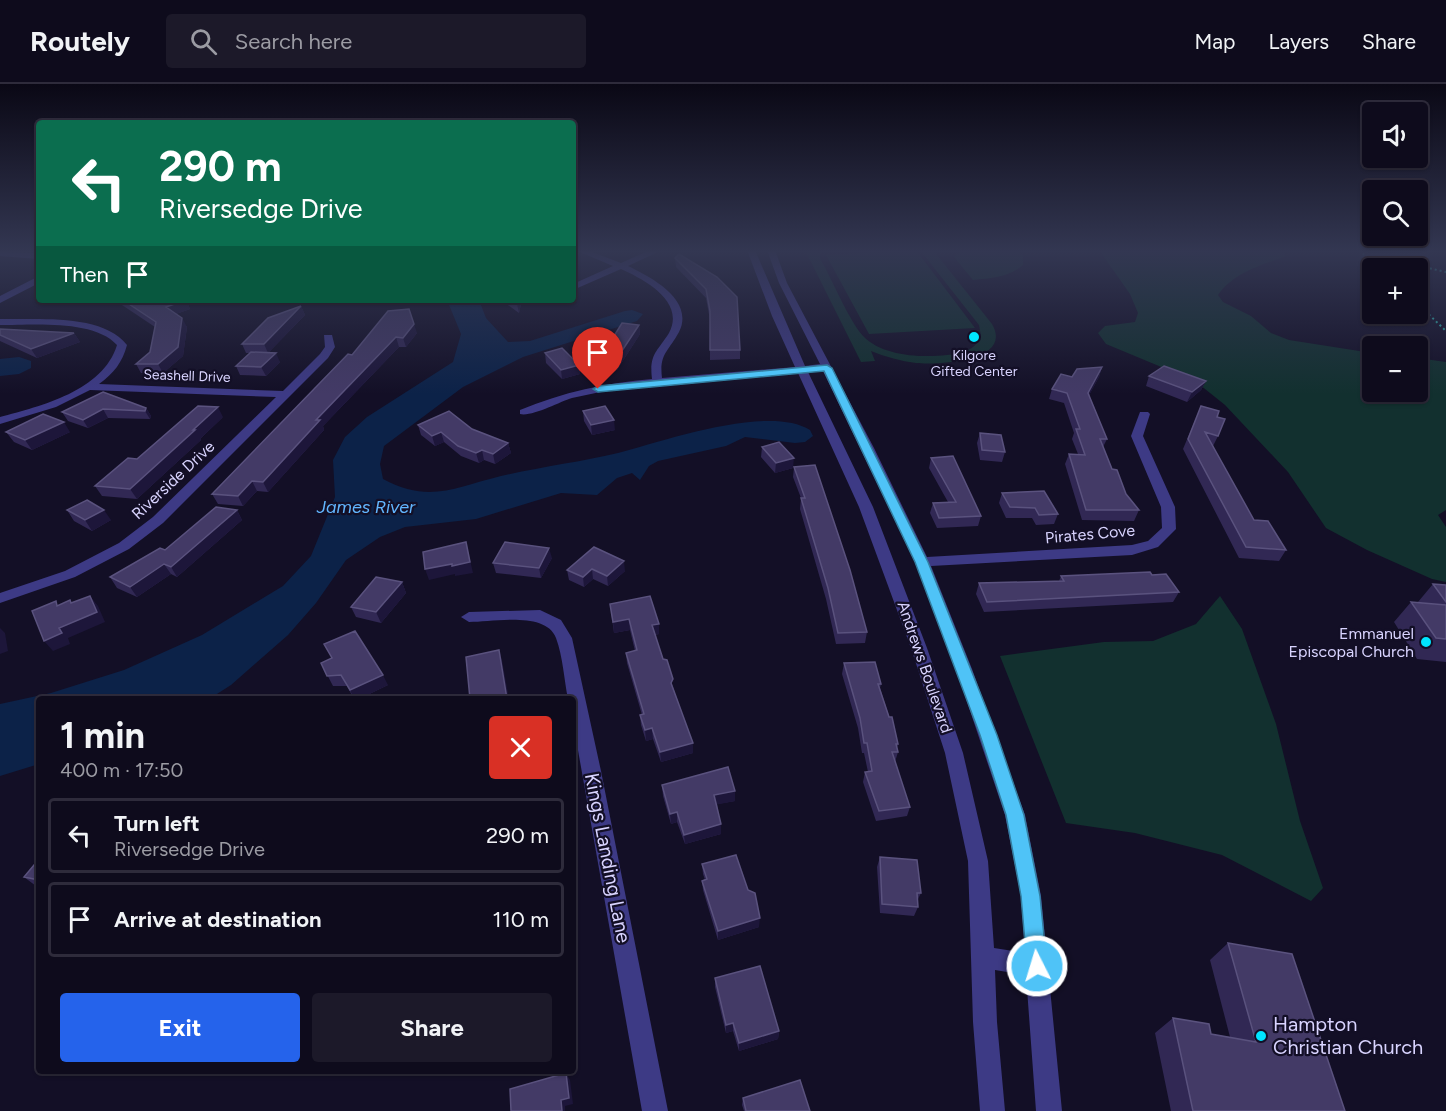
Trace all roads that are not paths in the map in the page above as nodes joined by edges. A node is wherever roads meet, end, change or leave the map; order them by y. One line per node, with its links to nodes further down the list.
1 (670, 298): 8 (street)
2 (770, 298): 7 (street, Andrews Boulevard)
3 (791, 298): 6 (street, Andrews Boulevard)
4 (0, 322): 9 (street)
5 (328, 337): 10 (street, Riverside Drive)
6 (827, 368): 7 (street); 14 (street, Andrews Boulevard)
7 (802, 369): 8 (street); 17 (street, Andrews Boulevard)
8 (657, 381): 11 (street)
9 (88, 387): 10 (street, Seashell Drive); 13 (street)
10 (285, 394): 15 (street, Riverside Drive)
11 (524, 412)
12 (1144, 414): 14 (street, Pirates Cove)
13 (0, 421)
14 (922, 562): 18 (street, Andrews Boulevard)
15 (0, 598)
16 (469, 617): 19 (street, Kings Landing Lane)
17 (984, 957): 18 (street); 20 (street, Andrews Boulevard)
18 (1037, 966): 21 (street, Andrews Boulevard)
19 (655, 1111)
20 (992, 1111)
21 (1049, 1111)

